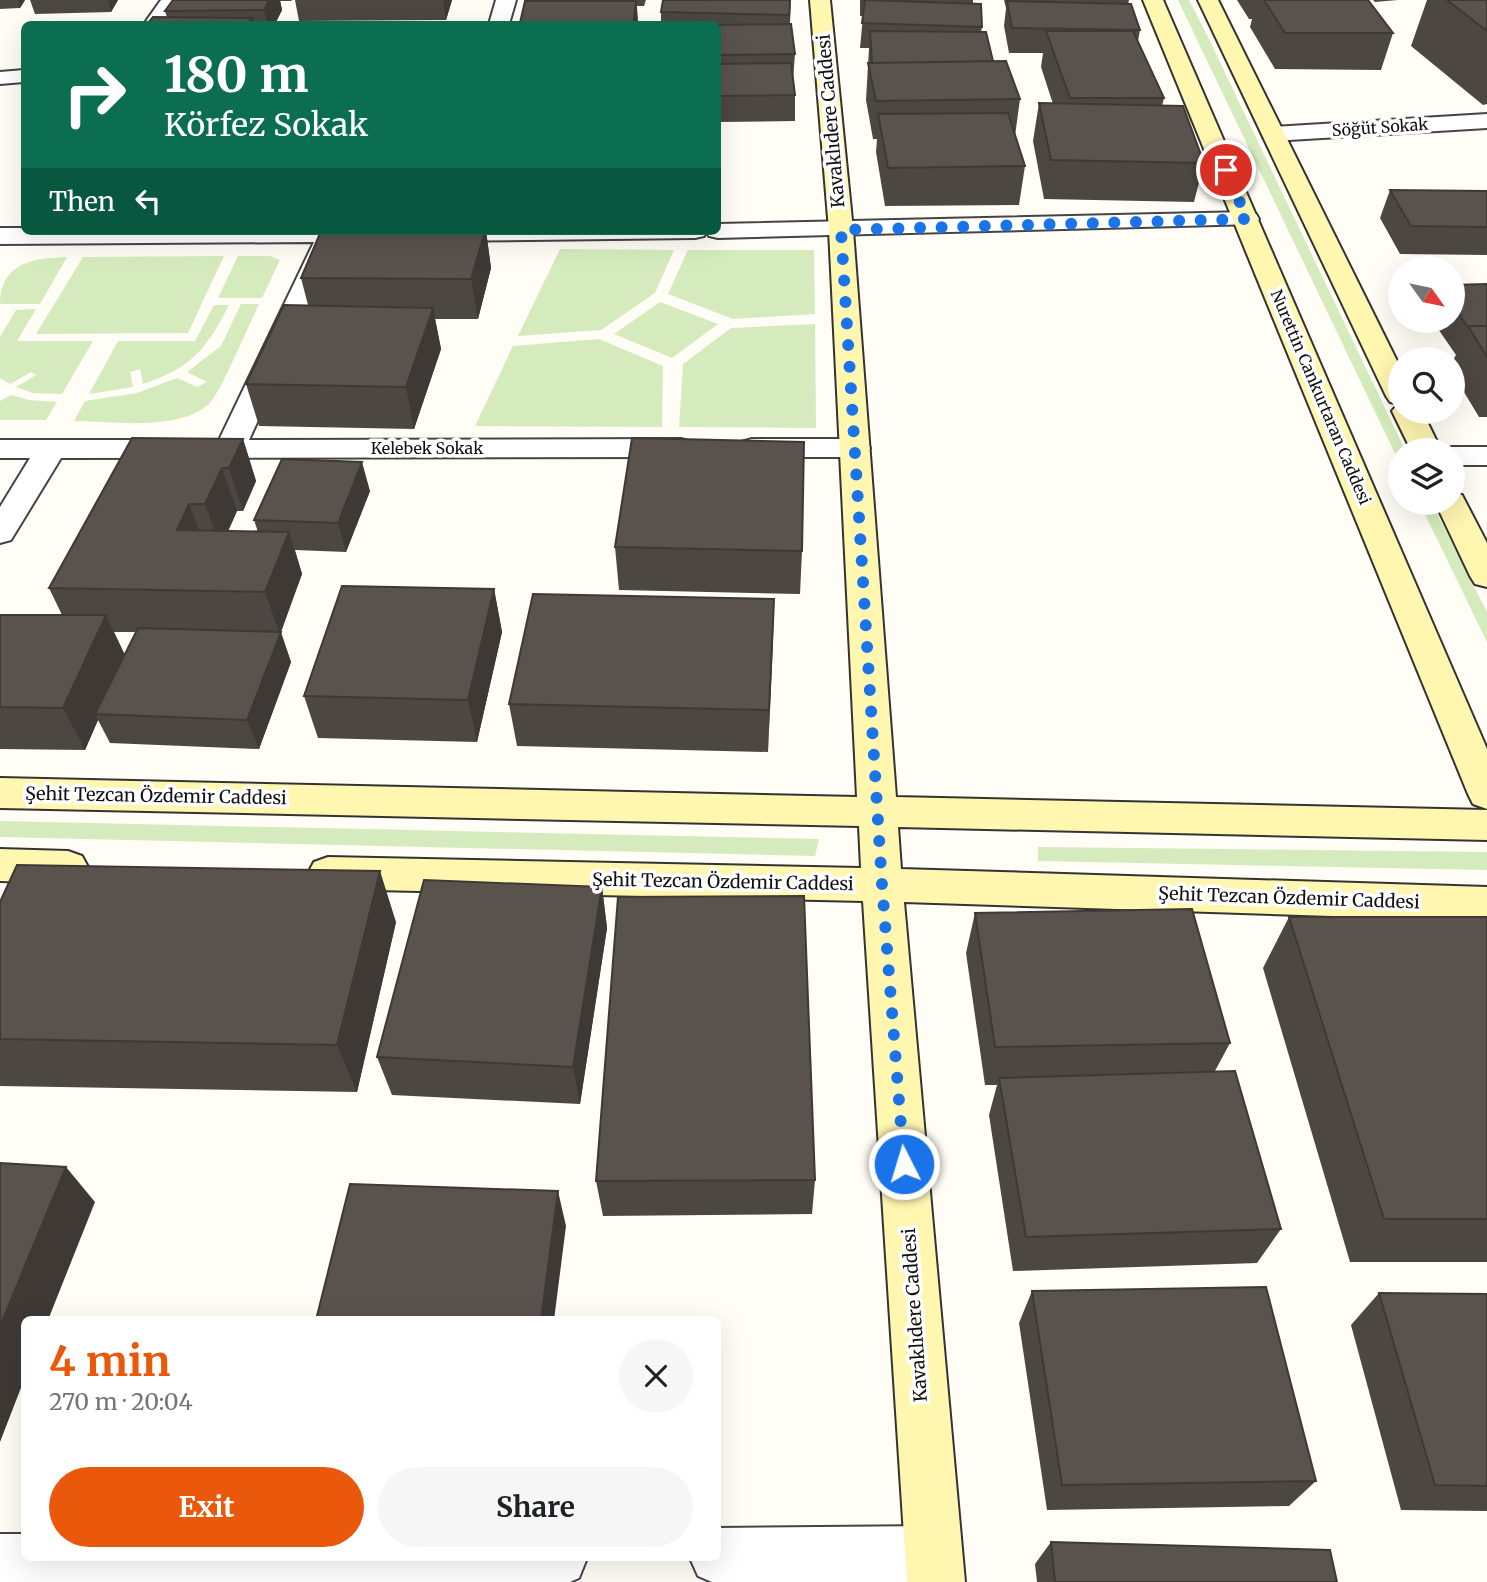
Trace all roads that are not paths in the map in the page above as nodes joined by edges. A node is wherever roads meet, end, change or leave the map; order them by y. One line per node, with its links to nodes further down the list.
1 (171, 0): 6 (street)
2 (506, 0): 7 (street)
3 (820, 0): 14 (street, Kavaklıdere Caddesi)
4 (1153, 0): 13 (street, Nurettin Cankurtaran Caddesi)
5 (1209, 0): 11 (street)
6 (156, 21)
7 (500, 21)
8 (21, 76): 9 (street)
9 (0, 78)
10 (1487, 121): 11 (street, Söğüt Sokak)
11 (1273, 134): 19 (street)
12 (21, 211): 18 (street)
13 (1247, 219): 14 (street); 30 (street, Nurettin Cankurtaran Caddesi)
14 (841, 230): 15 (street); 21 (street, Kavaklıdere Caddesi)
15 (721, 231)
16 (248, 235): 18 (street)
17 (330, 235): 20 (street)
18 (1, 238)
19 (1388, 371)
20 (230, 448): 21 (street, Kelebek Sokak); 23 (street, Kelebek Sokak)
21 (855, 448): 31 (street, Kavaklıdere Caddesi)
22 (0, 449): 23 (street, Kelebek Sokak)
23 (51, 449): 27 (street)
24 (1465, 456): 25 (street)
25 (1487, 456)
26 (1457, 515): 28 (street)
27 (0, 533)
28 (1487, 576)
29 (0, 793): 31 (street, Şehit Tezcan Özdemir Caddesi)
30 (1487, 794)
31 (877, 811): 32 (street, Şehit Tezcan Özdemir Caddesi); 36 (street, Kavaklıdere Caddesi)
32 (1487, 825)
33 (0, 865): 34 (street)
34 (110, 868)
35 (289, 872): 36 (street, Şehit Tezcan Özdemir Caddesi)
36 (882, 885): 37 (street, Şehit Tezcan Özdemir Caddesi); 41 (street, Kavaklıdere Caddesi)
37 (1487, 904)
38 (721, 1556): 41 (street)
39 (224, 1561): 40 (street)
40 (0, 1563)
41 (935, 1568)

